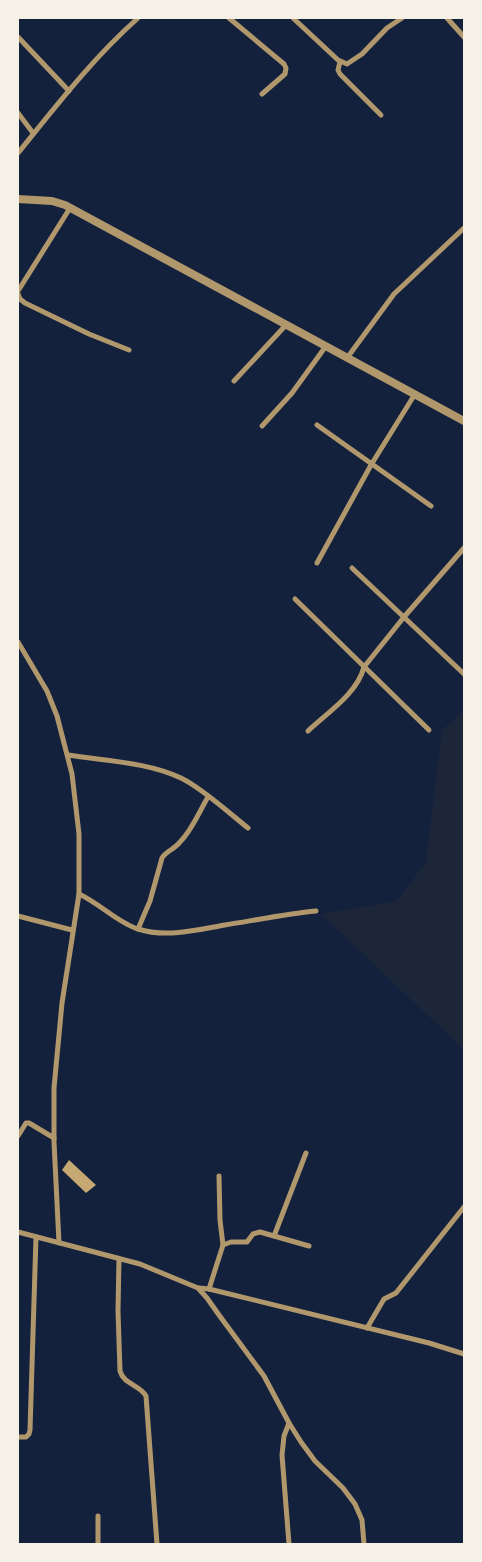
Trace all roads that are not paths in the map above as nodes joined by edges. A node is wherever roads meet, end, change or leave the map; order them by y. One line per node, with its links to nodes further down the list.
1 (138, 18): 9 (street)
2 (229, 18): 10 (street)
3 (293, 18): 8 (street)
4 (402, 18): 8 (street)
5 (447, 18): 7 (street)
6 (18, 37): 9 (street)
7 (464, 37)
8 (340, 62): 12 (street)
9 (68, 91): 13 (street)
10 (262, 94)
11 (18, 113): 13 (street)
12 (381, 115)
13 (33, 133): 14 (street)
14 (18, 153)
15 (18, 200): 16 (street)
16 (70, 208): 18 (street); 19 (street)
17 (464, 228): 22 (street)
18 (18, 293): 21 (street)
19 (286, 325): 20 (street); 23 (street)
20 (326, 346): 22 (street); 27 (street)
21 (128, 350)
22 (347, 358): 24 (street)
23 (234, 381)
24 (415, 393): 25 (street); 28 (street)
25 (464, 421)
26 (317, 425): 28 (street)
27 (262, 426)
28 (371, 465): 29 (street); 31 (street)
29 (431, 506)
30 (464, 548): 34 (street)
31 (317, 562)
32 (352, 568): 34 (street)
33 (295, 599): 37 (street)
34 (404, 617): 37 (street); 38 (street)
35 (18, 642): 36 (street)
36 (20, 651): 41 (street)
37 (364, 667): 39 (street); 40 (street)
38 (464, 674)
39 (308, 730)
40 (428, 730)
41 (68, 755): 42 (street); 44 (street)
42 (208, 797): 43 (street); 47 (street)
43 (248, 828)
44 (79, 894): 47 (street); 48 (street)
45 (316, 911): 47 (street)
46 (18, 916): 48 (street)
47 (138, 929)
48 (72, 930): 50 (street)
49 (18, 1136): 50 (street)
50 (54, 1138): 57 (street)
51 (306, 1153): 55 (street)
52 (219, 1176): 58 (street)
53 (464, 1207): 63 (street)
54 (18, 1232): 56 (street)
55 (274, 1236): 58 (street); 59 (street)
56 (36, 1237): 57 (street); 66 (street)
57 (59, 1243): 60 (street)
58 (223, 1246): 62 (street)
59 (309, 1246)
60 (120, 1259): 61 (street); 69 (street)
61 (198, 1288): 62 (street); 65 (street)
62 (210, 1289): 63 (street)
63 (367, 1328): 64 (street)
64 (464, 1354)
65 (289, 1423): 70 (street); 71 (street)
66 (18, 1437)
67 (98, 1516): 68 (street)
68 (98, 1544)
69 (158, 1544)
70 (289, 1544)
71 (364, 1544)

